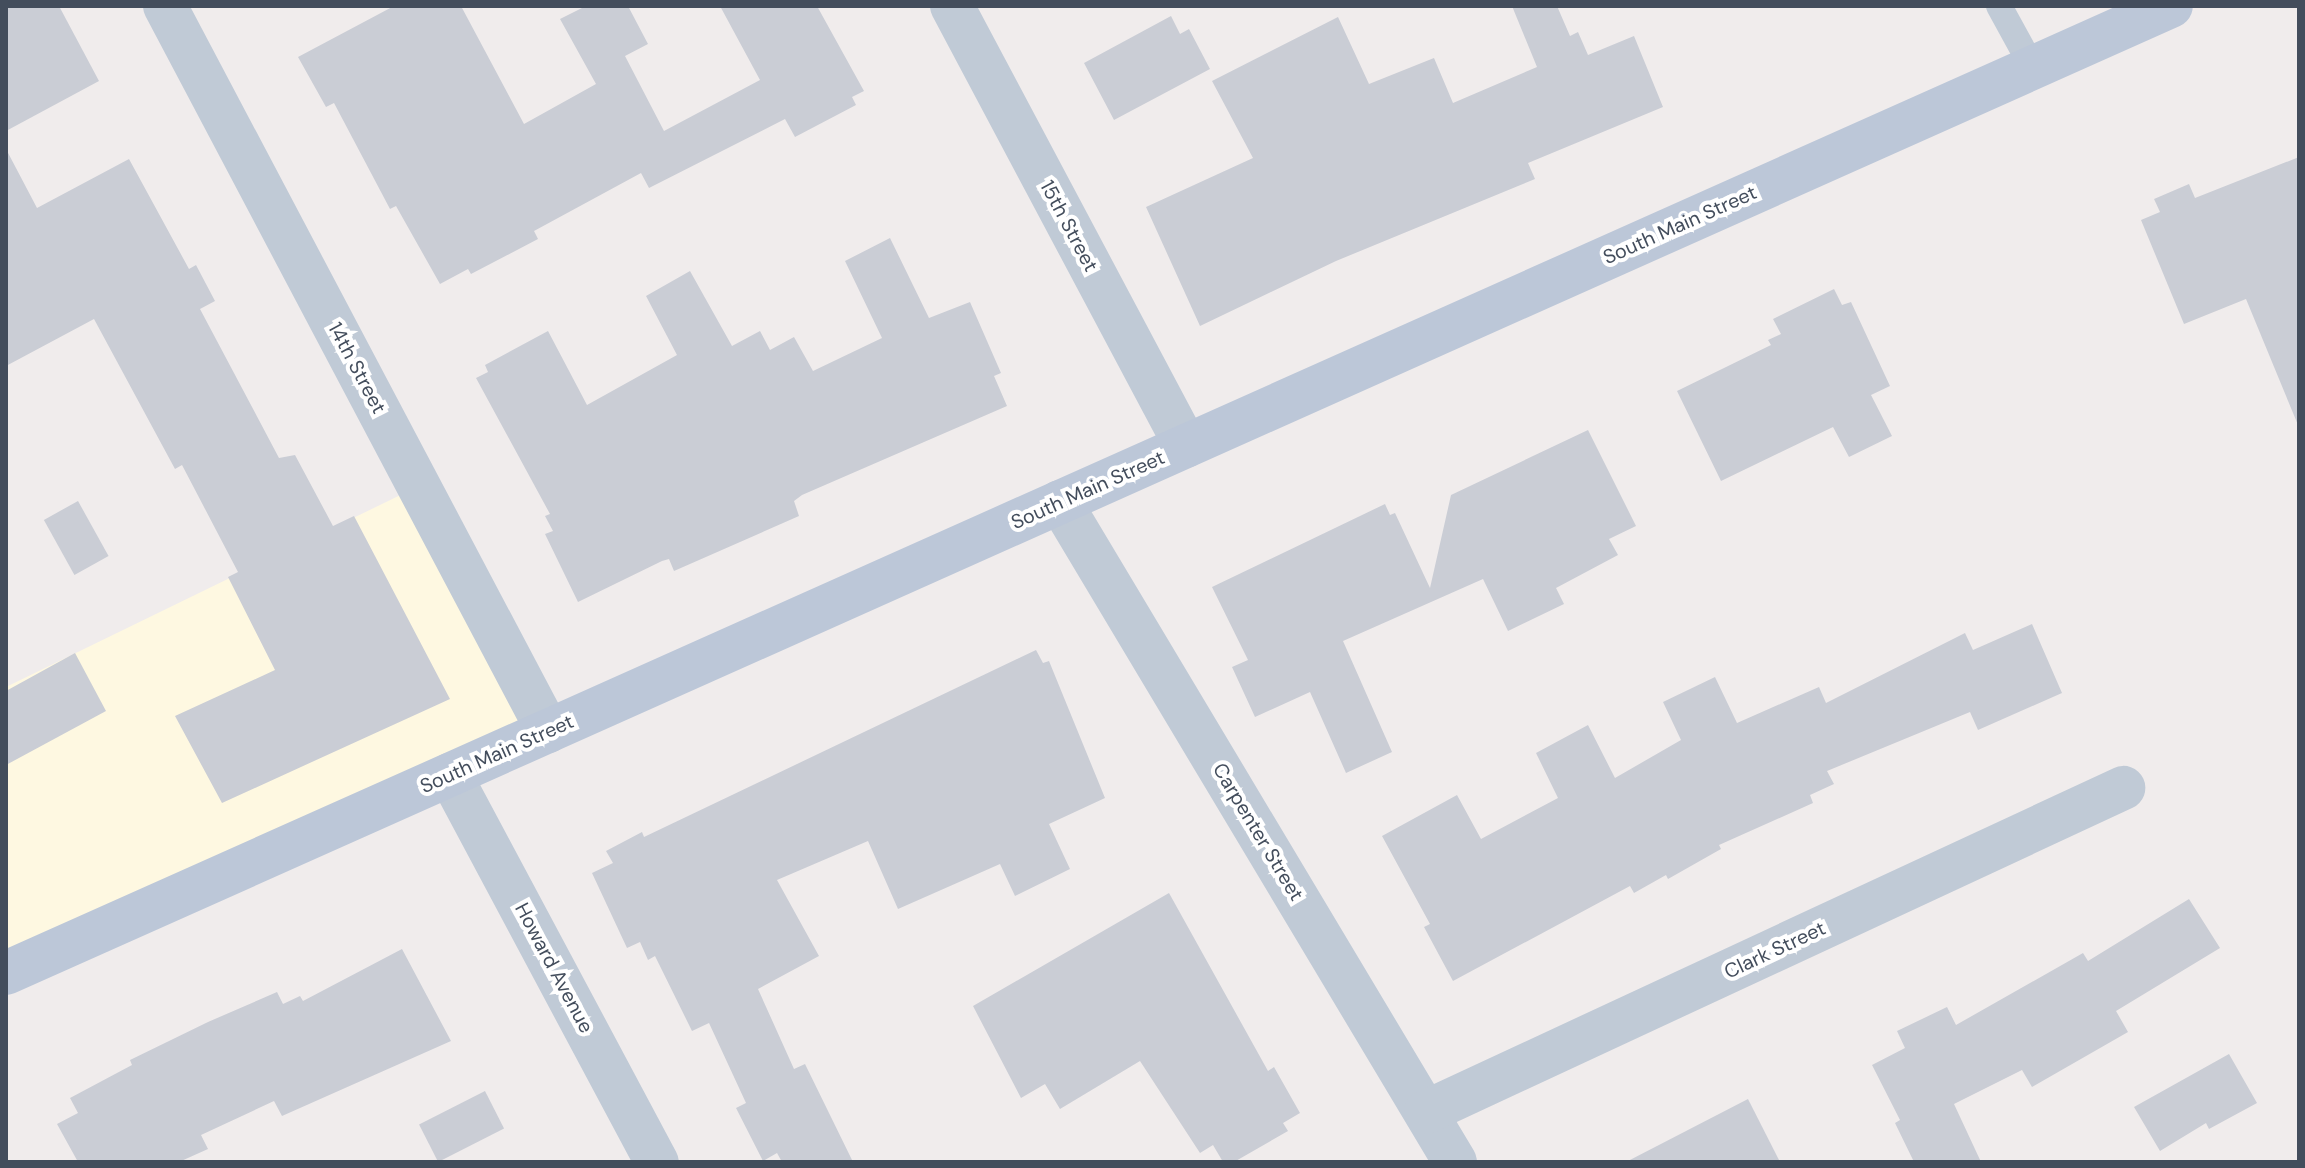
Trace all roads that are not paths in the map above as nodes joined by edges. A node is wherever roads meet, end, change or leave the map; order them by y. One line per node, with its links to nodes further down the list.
1 (165, 6): 8 (street, 14th Street)
2 (952, 6): 6 (street, 15th Street)
3 (1999, 6): 5 (lane)
4 (2171, 6): 5 (main road, South Main Street)
5 (2033, 68): 6 (main road, South Main Street)
6 (1186, 446): 7 (main road, South Main Street)
7 (1060, 502): 8 (main road, South Main Street); 12 (street, Carpenter Street)
8 (548, 731): 9 (main road, South Main Street)
9 (450, 775): 11 (main road, South Main Street); 13 (street, Howard Avenue)
10 (2123, 788): 12 (street, Clark Street)
11 (6, 973)
12 (1426, 1112): 14 (street, Carpenter Street)
13 (657, 1162)
14 (1455, 1162)

